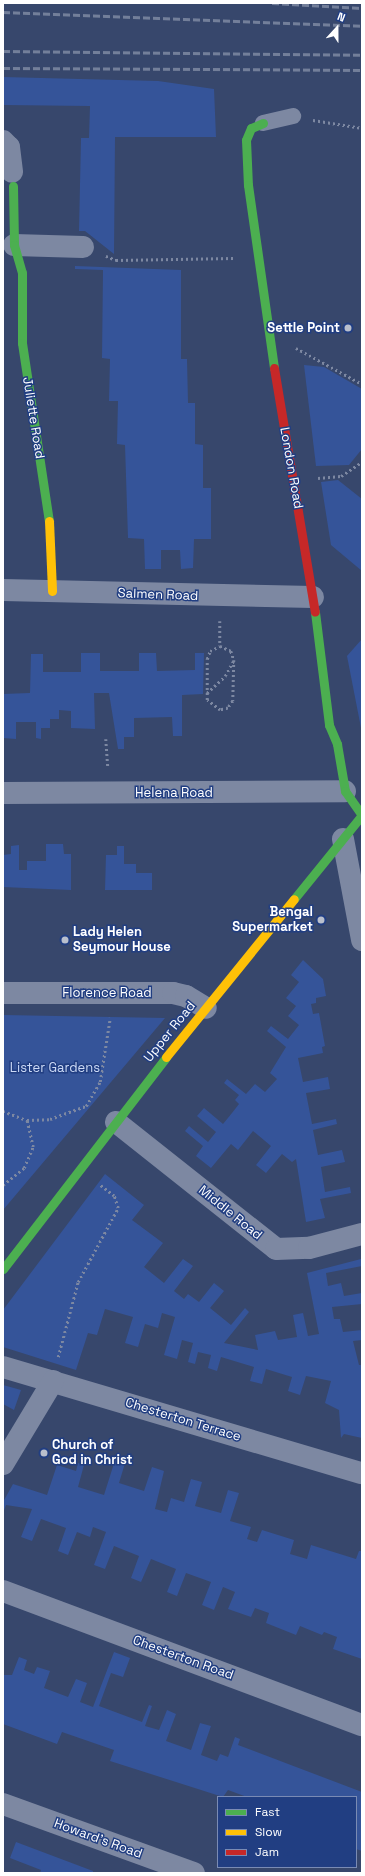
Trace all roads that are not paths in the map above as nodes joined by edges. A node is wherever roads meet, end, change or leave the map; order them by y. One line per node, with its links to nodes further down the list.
1 (293, 116): 2 (lane)
2 (263, 123): 9 (street, London Road)
3 (3, 141): 4 (street)
4 (12, 179): 5 (street, Juliette Road)
5 (14, 245): 6 (street); 8 (street, Juliette Road)
6 (83, 247)
7 (3, 590): 8 (street, Salmen Road)
8 (52, 591): 9 (street, Salmen Road)
9 (313, 597): 10 (street, London Road)
10 (345, 791): 11 (street, Helena Road); 12 (street, London Road)
11 (3, 793)
12 (362, 815): 13 (street, Upper Road)
13 (343, 839): 14 (street); 16 (street, Upper Road)
14 (362, 940)
15 (3, 993): 16 (street, Florence Road)
16 (206, 1008): 17 (street, Upper Road)
17 (116, 1122): 18 (street, Middle Road); 19 (street, Upper Road)
18 (362, 1234)
19 (3, 1269)
20 (3, 1367): 21 (street, Chesterton Terrace)
21 (53, 1381): 22 (street); 23 (street, Chesterton Terrace)
22 (3, 1464)
23 (362, 1473)
24 (3, 1591): 25 (street, Chesterton Road)
25 (362, 1725)
26 (3, 1804): 27 (street, Howard's Road)
27 (194, 1873)

